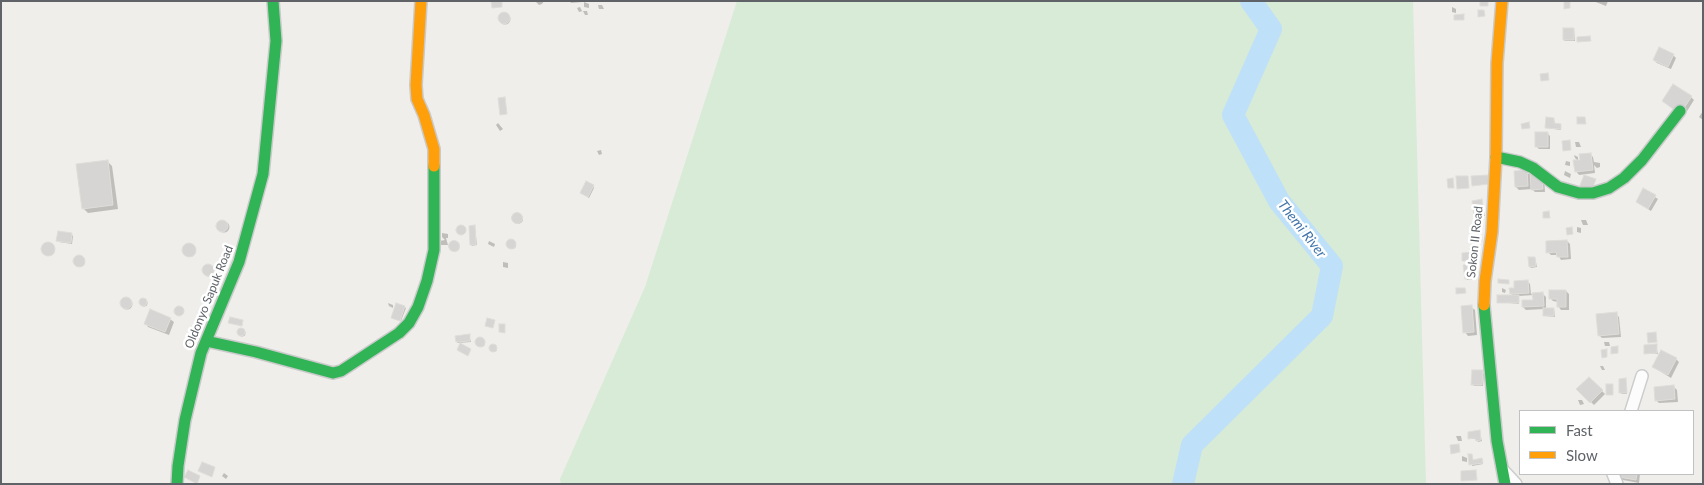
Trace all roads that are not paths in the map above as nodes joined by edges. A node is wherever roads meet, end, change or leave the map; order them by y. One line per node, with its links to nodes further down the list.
1 (273, 1): 6 (street, Oldonyo Sapuk Road)
2 (421, 1): 6 (street)
3 (1502, 1): 5 (street, Sokon II Road)
4 (1680, 111): 5 (street)
5 (1496, 158): 9 (street, Sokon II Road)
6 (206, 341): 10 (street, Oldonyo Sapuk Road)
7 (1642, 376): 8 (street)
8 (1631, 410)
9 (1503, 470): 11 (street, Sokon II Road); 12 (street)
10 (177, 484)
11 (1505, 484)
12 (1516, 484)

